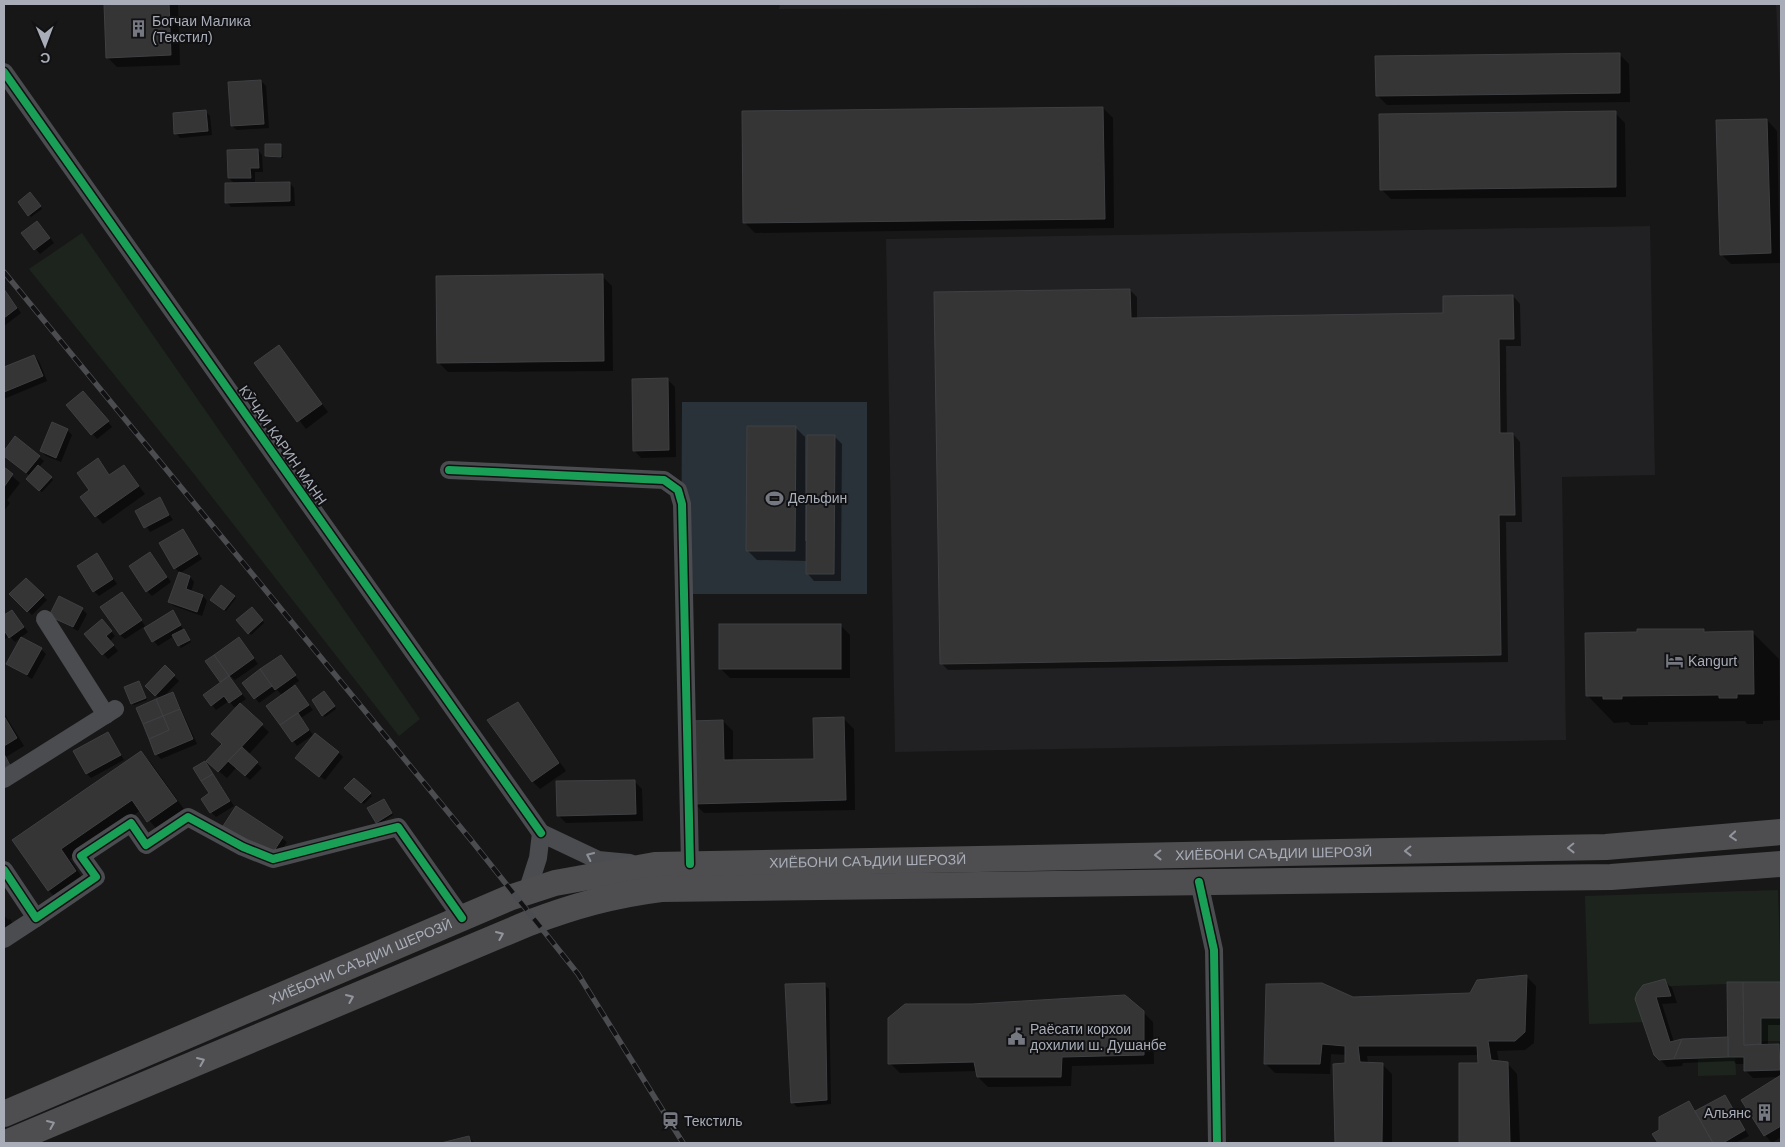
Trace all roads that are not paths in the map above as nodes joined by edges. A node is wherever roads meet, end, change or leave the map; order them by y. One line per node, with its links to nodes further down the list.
1 (4, 72): 5 (street, КӮЧАИ КАРИН МАНН)
2 (449, 470): 7 (street)
3 (45, 619): 4 (street)
4 (4, 779)
5 (541, 832): 8 (street, КӮЧАИ КАРИН МАНН, one-way to 5); 12 (street)
6 (1781, 832): 7 (highway, ХИЁБОНИ САЪДИИ ШЕРОЗӢ, one-way to 7)
7 (690, 864): 8 (highway, ХИЁБОНИ САЪДИИ ШЕРОЗӢ)
8 (655, 865): 12 (highway, ХИЁБОНИ САЪДИИ ШЕРОЗӢ)
9 (1780, 865): 11 (highway, ХИЁБОНИ САЪДИИ ШЕРОЗӢ)
10 (4, 870): 13 (street)
11 (1199, 882): 17 (highway, ХИЁБОНИ САЪДИИ ШЕРОЗӢ, one-way to 11); 18 (street)
12 (527, 892): 14 (highway, ХИЁБОНИ САЪДИИ ШЕРОЗӢ)
13 (36, 918): 14 (street); 15 (street)
14 (462, 918): 16 (highway, ХИЁБОНИ САЪДИИ ШЕРОЗӢ)
15 (4, 939)
16 (4, 1114)
17 (6, 1143)
18 (1217, 1143)

